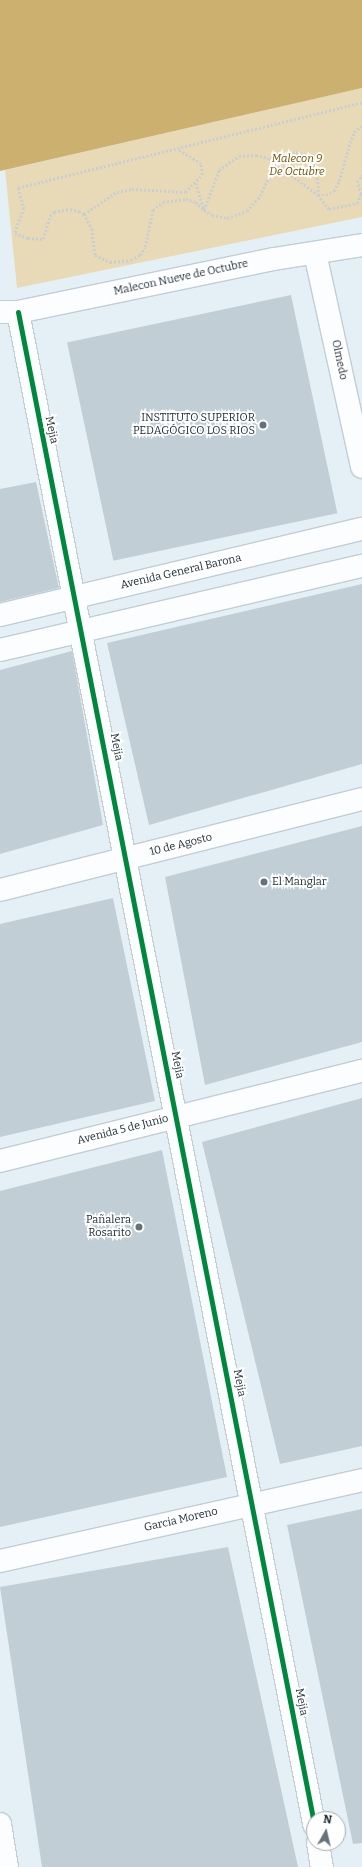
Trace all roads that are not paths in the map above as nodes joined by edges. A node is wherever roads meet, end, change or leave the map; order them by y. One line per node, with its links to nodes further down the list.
1 (362, 245): 2 (street, Malecon Nueve de Octubre)
2 (315, 253): 3 (street, Malecon Nueve de Octubre); 4 (street, Olmedo)
3 (9, 312): 7 (street, Mejia)
4 (362, 467)
5 (362, 530): 7 (street, Avenida General Barona)
6 (362, 566): 9 (street)
7 (76, 596): 8 (street, Avenida General Barona); 9 (street, Mejia)
8 (0, 615)
9 (82, 630): 10 (street); 12 (street, Mejia)
10 (0, 650)
11 (362, 799): 12 (street, 10 de Agosto)
12 (127, 859): 13 (street, 10 de Agosto); 15 (street, Mejia)
13 (0, 890)
14 (362, 1071): 15 (street, Avenida 5 de Junio)
15 (177, 1116): 16 (street, Avenida 5 de Junio); 18 (street, Mejia)
16 (0, 1161)
17 (362, 1480): 18 (street, Garcia Moreno)
18 (252, 1503): 19 (street, Garcia Moreno); 20 (street, Mejia)
19 (0, 1561)
20 (311, 1811)
21 (0, 1824): 23 (street)
22 (319, 1851): 24 (street)
23 (7, 1867)
24 (322, 1867)

